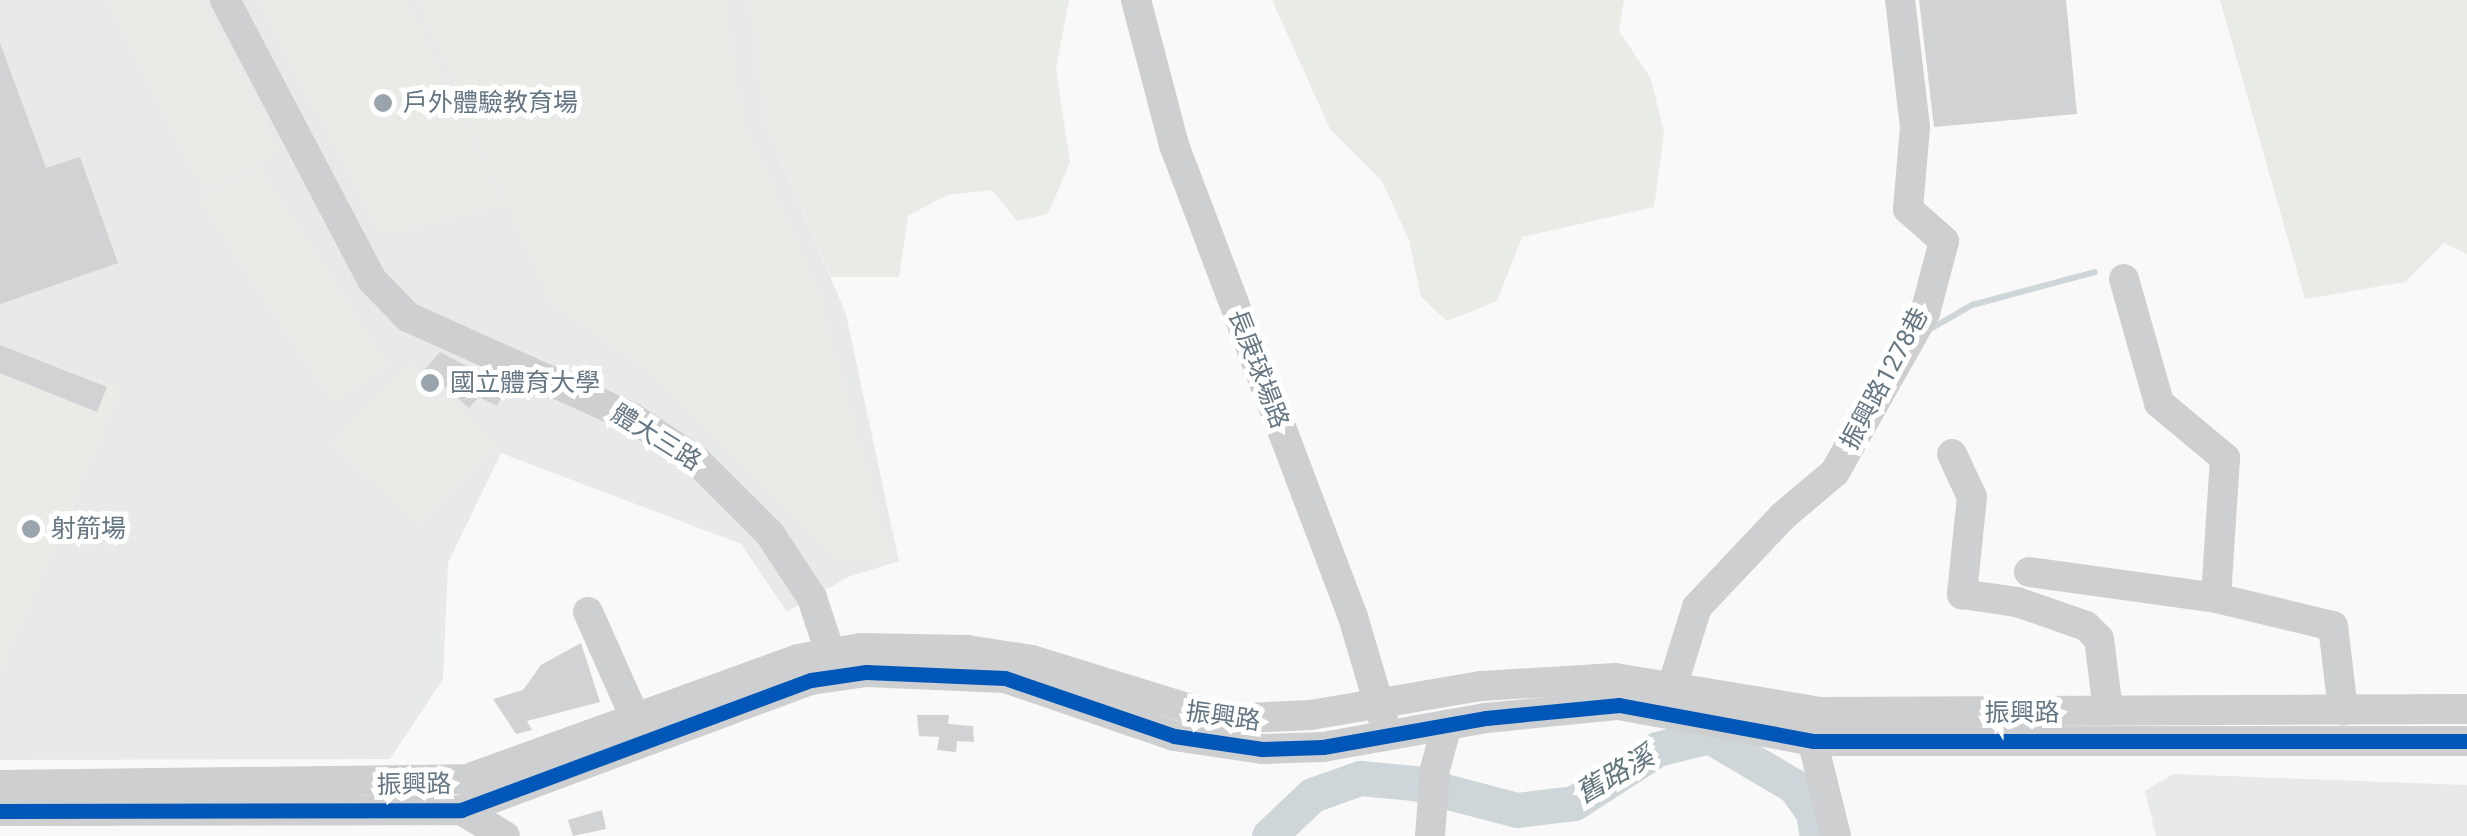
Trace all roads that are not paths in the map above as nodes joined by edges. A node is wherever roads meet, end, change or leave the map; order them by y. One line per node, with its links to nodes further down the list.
1 (226, 0): 9 (street, 體大三路)
2 (1136, 0): 11 (street, 長庚球場路)
3 (1900, 0): 10 (street, 振興路1278巷)
4 (2124, 279): 7 (street)
5 (1952, 454): 14 (street)
6 (2029, 572): 7 (street)
7 (2216, 598): 15 (street)
8 (588, 612): 16 (street)
9 (835, 664): 11 (street, 振興路); 16 (street, 振興路); 18 (street, 振興路); 24 (street, 振興路)
10 (1668, 699): 11 (street, 振興路); 13 (street, 振興路); 17 (street, 振興路); 19 (street, 振興路)
11 (1379, 701): 18 (street, 長庚球場路)
12 (2467, 709): 15 (street, 振興路)
13 (1803, 710): 14 (street, 振興路); 19 (street)
14 (2108, 710): 15 (street, 振興路)
15 (2342, 710)
16 (636, 720): 21 (street, 振興路)
17 (1447, 725): 18 (street, 振興路); 25 (street)
18 (1388, 736)
19 (1814, 741): 20 (street, 振興路); 27 (street)
20 (2467, 741)
21 (467, 779): 22 (street, 振興路); 24 (street)
22 (0, 785)
23 (0, 811): 24 (street, 振興路)
24 (455, 823): 26 (street)
25 (1430, 830)
26 (504, 836)
27 (1836, 836)

